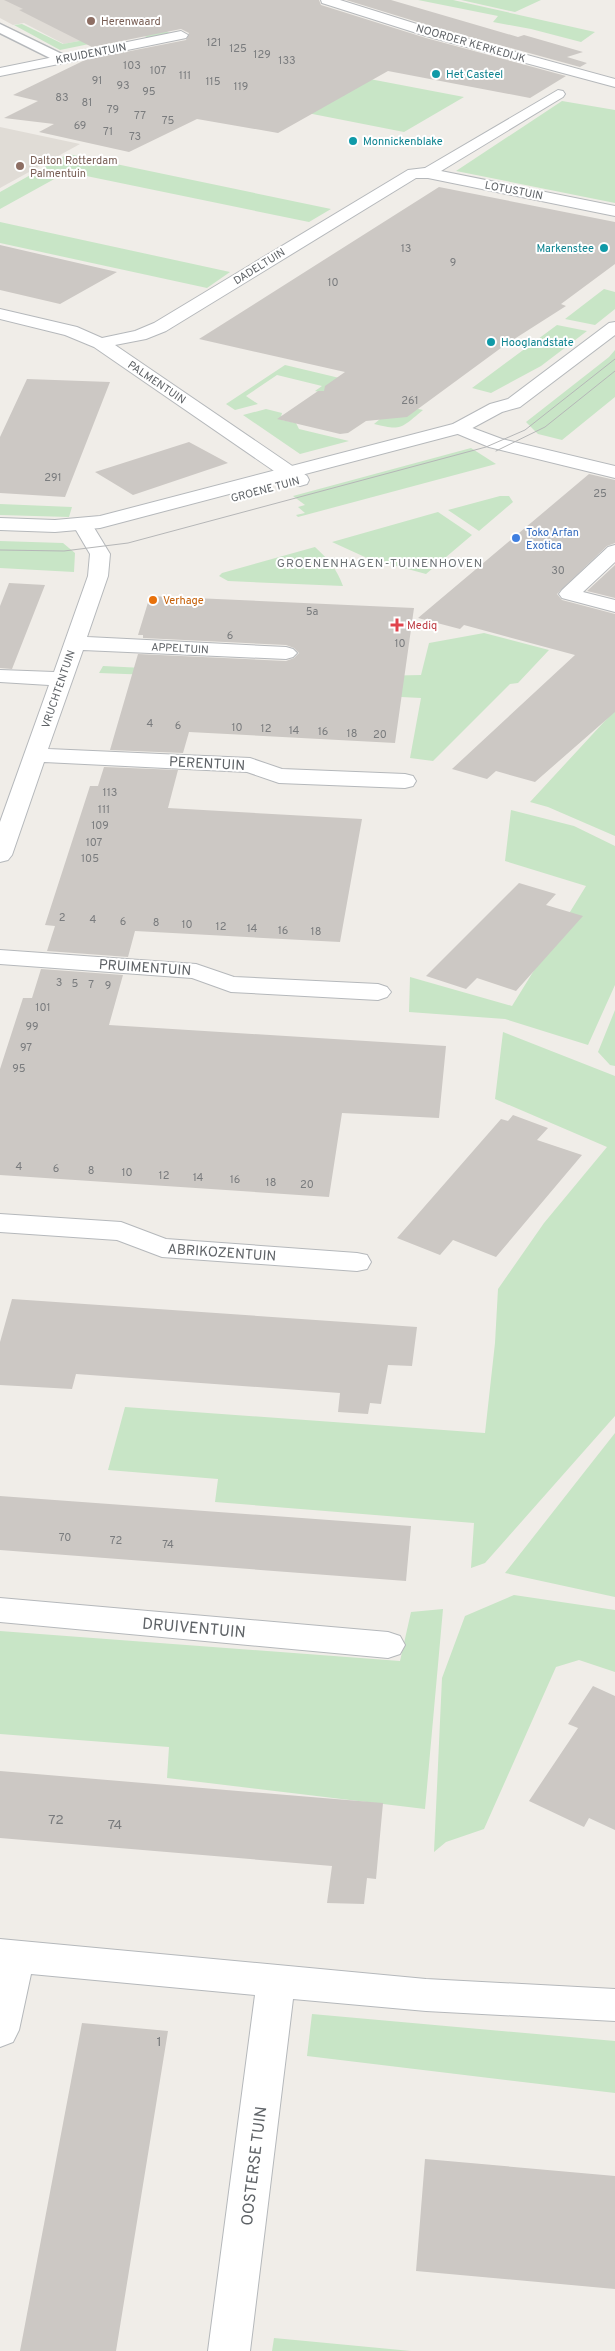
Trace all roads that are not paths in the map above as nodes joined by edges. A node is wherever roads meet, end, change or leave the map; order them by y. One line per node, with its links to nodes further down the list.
1 (327, 0): 6 (street, NOORDER KERKEDIJK)
2 (0, 28): 4 (street)
3 (182, 35): 4 (street, KRUIDENTUIN)
4 (62, 59): 5 (street, KRUIDENTUIN)
5 (0, 72)
6 (615, 84)
7 (558, 94): 8 (street, DADELTUIN)
8 (420, 173): 9 (street, LOTUSTUIN); 12 (street, DADELTUIN)
9 (615, 211)
10 (0, 314): 12 (street, PALMENTUIN)
11 (615, 327): 13 (street, GROENE TUIN)
12 (100, 343): 15 (street, PALMENTUIN)
13 (465, 432): 14 (street); 15 (street, GROENE TUIN)
14 (615, 472)
15 (294, 476): 17 (street, GROENE TUIN)
16 (0, 524): 17 (street, GROENE TUIN)
17 (86, 529): 18 (street, GROENE TUIN); 21 (street, VRUCHTENTUIN)
18 (0, 533)
19 (615, 551): 20 (street)
20 (615, 606)
21 (74, 643): 22 (street, APPELTUIN); 24 (street, VRUCHTENTUIN)
22 (286, 654)
23 (0, 676): 24 (street)
24 (62, 679): 25 (street, VRUCHTENTUIN)
25 (36, 754): 26 (street, PERENTUIN); 27 (street, VRUCHTENTUIN)
26 (406, 781)
27 (0, 855)
28 (0, 957): 29 (street, PRUIMENTUIN)
29 (378, 992)
30 (0, 1223): 31 (street, ABRIKOZENTUIN)
31 (357, 1262)
32 (0, 1610): 33 (street, DRUIVENTUIN)
33 (388, 1645)
34 (8, 1956): 35 (street); 37 (street)
35 (276, 1982): 36 (street); 38 (street, OOSTERSE TUIN)
36 (615, 2005)
37 (0, 2030)
38 (230, 2351)

